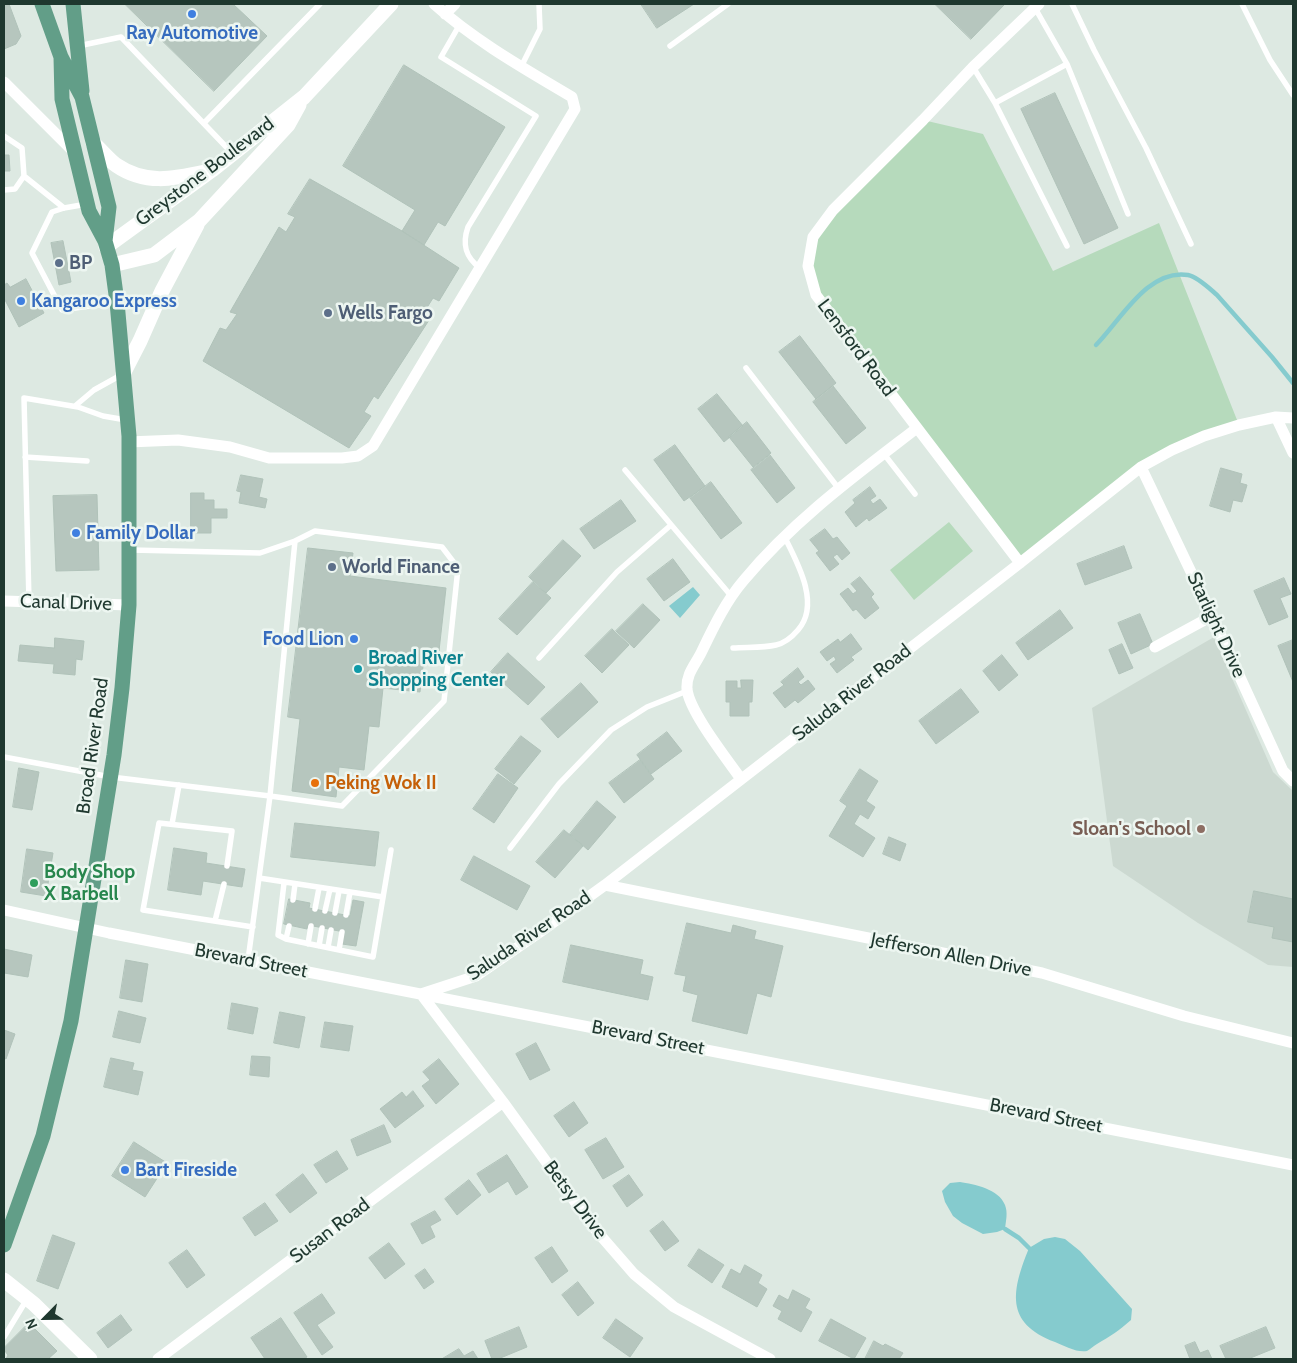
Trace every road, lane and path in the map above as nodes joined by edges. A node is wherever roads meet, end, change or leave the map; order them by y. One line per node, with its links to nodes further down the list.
1 (42, 4): 16 (main road, Broad River Road)
2 (73, 4): 14 (main road)
3 (320, 4): 25 (lane)
4 (391, 4): 23 (main road, Greystone Boulevard)
5 (434, 4): 12 (street)
6 (455, 4): 12 (street)
7 (540, 4): 18 (lane)
8 (728, 4): 15 (lane)
9 (1072, 4): 38 (lane)
10 (1242, 4): 21 (lane)
11 (1037, 6): 17 (lane); 19 (street, Lensford Road)
12 (445, 14): 13 (street)
13 (460, 24): 18 (street); 41 (lane)
14 (78, 46): 22 (main road); 25 (lane)
15 (670, 46)
16 (61, 56): 22 (main road, Broad River Road); 28 (main road, Broad River Road)
17 (1067, 64): 24 (lane); 35 (lane)
18 (521, 67): 41 (street)
19 (973, 67): 24 (lane); 49 (street, Lensford Road)
20 (4, 83): 28 (street)
21 (1293, 95)
22 (82, 97): 27 (main road, Broad River Road)
23 (304, 97): 29 (main road, Greystone Boulevard); 36 (main road, Greystone Boulevard)
24 (995, 103): 39 (lane)
25 (204, 123): 29 (lane)
26 (4, 136): 31 (lane)
27 (94, 143): 30 (main road); 37 (main road, Broad River Road)
28 (75, 153): 33 (main road, Broad River Road)
29 (233, 154): 30 (main road, Greystone Boulevard)
30 (212, 170): 37 (main road, Greystone Boulevard)
31 (24, 176): 32 (lane); 34 (lane)
32 (4, 190)
33 (87, 204): 34 (lane); 37 (main road, Broad River Road)
34 (64, 208): 42 (lane)
35 (1128, 214)
36 (199, 221): 40 (main road, Greystone Boulevard); 44 (main road)
37 (105, 244): 40 (main road, Broad River Road)
38 (1191, 244)
39 (1067, 246)
40 (112, 265): 42 (main road, Broad River Road)
41 (480, 268): 50 (street)
42 (117, 302): 44 (main road, Broad River Road)
43 (746, 368): 57 (lane)
44 (123, 374): 45 (lane); 48 (main road, Broad River Road)
45 (76, 406): 48 (lane); 53 (lane)
46 (1276, 417): 47 (street, Saluda River Road); 51 (street); 55 (street, Saluda River Road)
47 (1293, 418)
48 (127, 420): 50 (main road, Broad River Road)
49 (917, 428): 52 (street); 63 (street, Lensford Road)
50 (128, 442): 62 (main road, Broad River Road)
51 (1293, 453)
52 (884, 454): 57 (street); 58 (lane)
53 (25, 457): 54 (lane); 66 (lane)
54 (87, 461)
55 (1141, 467): 63 (street, Saluda River Road); 68 (street, Starlight Drive)
56 (625, 470): 59 (lane)
57 (839, 489): 60 (street)
58 (915, 494)
59 (671, 525): 64 (lane); 71 (lane)
60 (784, 536): 64 (street); 70 (lane)
61 (295, 541): 62 (lane); 78 (lane); 78 (lane)
62 (128, 550): 67 (main road, Broad River Road)
63 (1020, 563): 75 (street, Saluda River Road)
64 (732, 598): 72 (street)
65 (4, 601): 66 (street, Canal Drive)
66 (28, 602): 67 (street, Canal Drive)
67 (129, 606): 74 (main road, Broad River Road)
68 (1212, 616): 69 (street); 76 (street, Starlight Drive)
69 (1155, 647)
70 (733, 648)
71 (538, 658)
72 (687, 691): 75 (street); 80 (lane)
73 (4, 757): 74 (lane)
74 (111, 777): 77 (lane); 103 (main road, Broad River Road)
75 (742, 779): 87 (street, Saluda River Road)
76 (1293, 781)
77 (179, 786): 78 (lane); 79 (lane)
78 (270, 796): 83 (lane)
79 (172, 824): 82 (lane); 99 (lane)
80 (510, 848)
81 (391, 850): 92 (lane)
82 (227, 866)
83 (259, 878): 84 (lane); 102 (lane)
84 (284, 882): 86 (lane); 107 (lane)
85 (224, 884): 99 (lane)
86 (296, 884): 88 (lane); 93 (lane)
87 (604, 885): 113 (street, Saluda River Road); 114 (street, Jefferson Allen Drive)
88 (319, 888): 89 (lane); 94 (lane)
89 (330, 889): 90 (lane); 96 (lane)
90 (339, 890): 91 (lane); 97 (lane)
91 (350, 892): 92 (lane); 98 (lane)
92 (383, 897): 111 (lane)
93 (293, 900)
94 (315, 909)
95 (4, 910): 103 (street, Brevard Street)
96 (325, 911)
97 (335, 913)
98 (346, 915)
99 (215, 921): 102 (lane)
100 (289, 926): 107 (lane)
101 (312, 926): 108 (lane)
102 (253, 927): 112 (lane)
103 (86, 928): 112 (street, Brevard Street); 117 (main road, Broad River Road)
104 (322, 928): 109 (lane)
105 (331, 930): 110 (lane)
106 (342, 932): 111 (lane)
107 (286, 939): 108 (lane)
108 (308, 944): 109 (lane)
109 (319, 946): 110 (lane)
110 (328, 948): 111 (lane)
111 (339, 950)
112 (248, 960): 113 (street, Brevard Street)
113 (421, 994): 115 (street, Betsy Drive); 116 (street, Brevard Street)
114 (1293, 1043)
115 (503, 1102): 122 (street, Susan Road); 123 (street, Betsy Drive)
116 (1293, 1165)
117 (5, 1240)
118 (4, 1280): 119 (main road)
119 (27, 1299): 120 (lane); 121 (main road)
120 (4, 1337)
121 (90, 1359)
122 (158, 1359)
123 (770, 1359)

